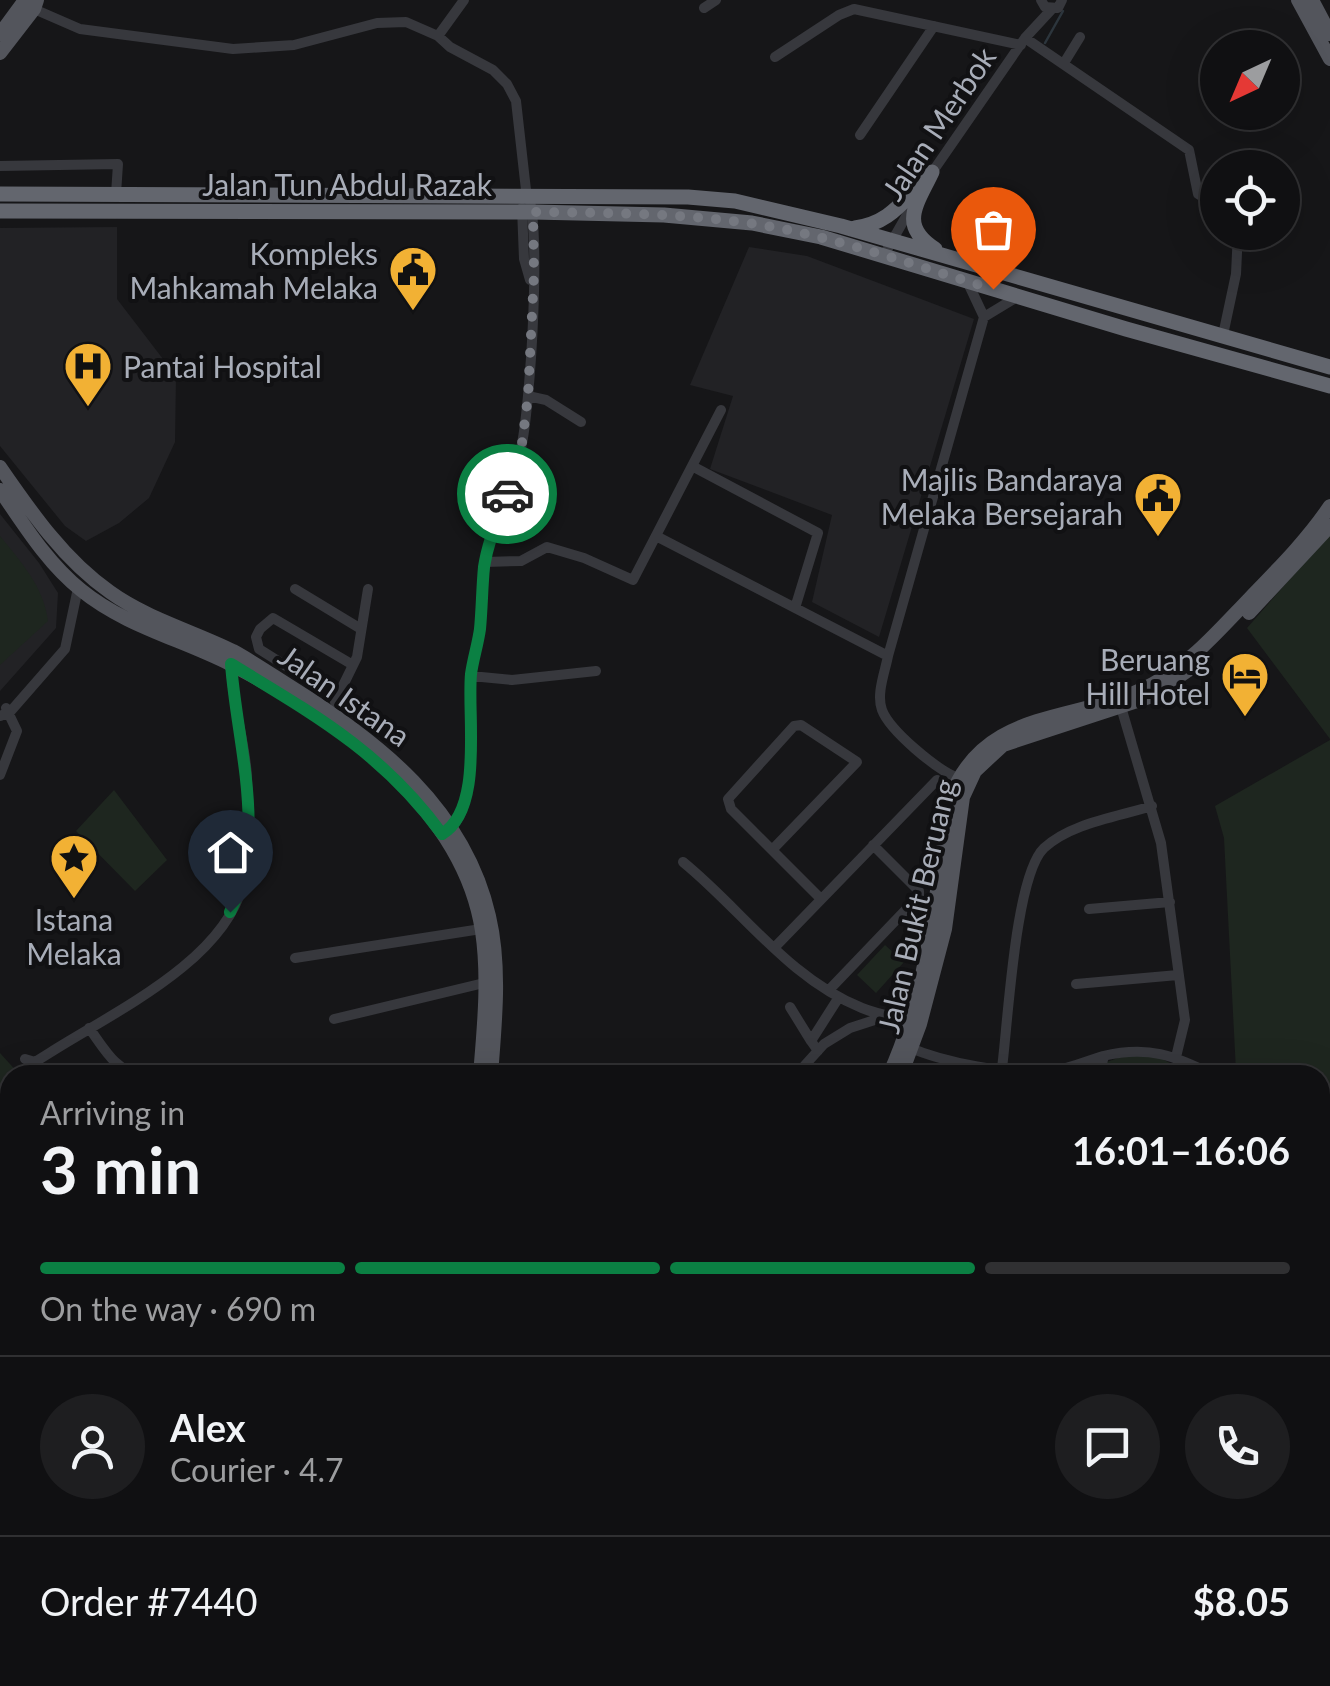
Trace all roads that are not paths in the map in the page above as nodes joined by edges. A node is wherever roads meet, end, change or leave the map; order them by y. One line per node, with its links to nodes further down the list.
1 (464, 0): 12 (street)
2 (716, 0): 8 (street)
3 (1298, 0): 17 (main road)
4 (1312, 0): 11 (main road)
5 (32, 3): 10 (main road); 12 (street); 15 (main road)
6 (1043, 3): 7 (street, Jalan Merbok); 14 (street, Jalan Merbok)
7 (1066, 3)
8 (704, 8)
9 (934, 26): 14 (street); 16 (street); 19 (street)
10 (0, 34)
11 (1330, 34)
12 (438, 36): 25 (street)
13 (1080, 37): 18 (street)
14 (1023, 42): 18 (street); 21 (street, Jalan Merbok)
15 (0, 52)
16 (774, 57)
17 (1330, 60)
18 (1064, 63): 24 (street)
19 (860, 136)
20 (0, 166): 23 (street)
21 (932, 172): 27 (highway); 28 (street, Jalan Merbok); 30 (highway)
22 (0, 194): 23 (highway, Jalan Tun Abdul Razak)
23 (116, 194): 25 (highway, Jalan Tun Abdul Razak)
24 (1200, 195)
25 (527, 202): 26 (highway, Jalan Tun Abdul Razak); 27 (highway, Jalan Tun Abdul Razak); 28 (highway, Jalan Tun Abdul Razak); 32 (street); 32 (street)
26 (0, 214)
27 (850, 229): 28 (highway, Jalan Tun Abdul Razak)
28 (887, 248): 30 (highway, Jalan Tun Abdul Razak); 31 (highway, Jalan Tun Abdul Razak)
29 (1237, 250): 35 (street)
30 (954, 259): 35 (highway, Jalan Tun Abdul Razak)
31 (968, 282): 33 (highway, Jalan Tun Abdul Razak); 34 (street)
32 (534, 290): 38 (street)
33 (1018, 296): 34 (street); 37 (highway, Jalan Tun Abdul Razak)
34 (984, 317): 55 (street)
35 (1223, 334): 36 (highway, Jalan Tun Abdul Razak)
36 (1330, 367)
37 (1330, 386)
38 (528, 396): 40 (street); 48 (street)
39 (721, 410): 41 (street)
40 (581, 422)
41 (692, 466): 47 (street); 52 (street)
42 (0, 467): 46 (main road, Jalan Istana)
43 (0, 490): 49 (main road, Jalan Istana)
44 (1330, 506): 64 (main road, Jalan Bukit Beruang)
45 (1330, 526): 61 (main road, Jalan Bukit Beruang)
46 (46, 530): 49 (main road); 53 (main road, Jalan Istana)
47 (656, 536): 48 (street); 52 (street)
48 (485, 562): 59 (street)
49 (78, 588): 53 (main road); 56 (main road, Jalan Istana); 62 (street)
50 (295, 589): 54 (street)
51 (368, 589): 54 (street)
52 (796, 608): 55 (street)
53 (146, 612): 56 (main road, Jalan Istana)
54 (361, 629): 57 (street)
55 (888, 656): 64 (street)
56 (233, 658): 60 (main road, Jalan Istana); 67 (main road, Jalan Istana); 86 (street)
57 (353, 665): 60 (street); 60 (street)
58 (596, 671): 59 (street)
59 (471, 676): 67 (street)
60 (334, 705): 67 (main road, Jalan Istana)
61 (1121, 707): 66 (street); 85 (main road, Jalan Bukit Beruang)
62 (4, 713): 63 (street)
63 (0, 775)
64 (958, 778): 85 (main road, Jalan Bukit Beruang)
65 (936, 780): 68 (street)
66 (1152, 806): 72 (street); 99 (street)
67 (447, 831): 74 (main road, Jalan Istana); 94 (main road, Jalan Istana)
68 (873, 845): 71 (street); 80 (street)
69 (772, 850): 69 (street); 71 (street)
70 (683, 862): 75 (street)
71 (820, 898): 75 (street)
72 (1170, 902): 73 (street); 77 (street)
73 (1088, 909)
74 (481, 929): 76 (street); 78 (main road, Jalan Istana)
75 (774, 948): 80 (street)
76 (295, 958)
77 (1178, 974): 79 (street); 90 (street)
78 (484, 983): 84 (street); 93 (main road, Jalan Istana)
79 (1076, 984)
80 (829, 990): 81 (street)
81 (840, 998): 83 (street); 87 (street)
82 (790, 1007): 87 (street)
83 (887, 1016): 85 (street); 87 (street)
84 (334, 1019)
85 (915, 1023): 88 (main road, Jalan Bukit Beruang)
86 (89, 1028): 91 (street); 92 (street)
87 (814, 1046): 95 (street)
88 (908, 1047): 96 (main road, Jalan Bukit Beruang); 97 (main road, Jalan Bukit Beruang); 98 (street)
89 (1104, 1056): 90 (street); 100 (street); 101 (street)
90 (1176, 1058): 102 (street)
91 (25, 1059)
92 (118, 1065)
93 (480, 1065)
94 (492, 1065)
95 (802, 1065)
96 (896, 1065)
97 (904, 1065)
98 (978, 1065)
99 (1002, 1065)
100 (1072, 1065)
101 (1102, 1065)
102 (1192, 1065)

